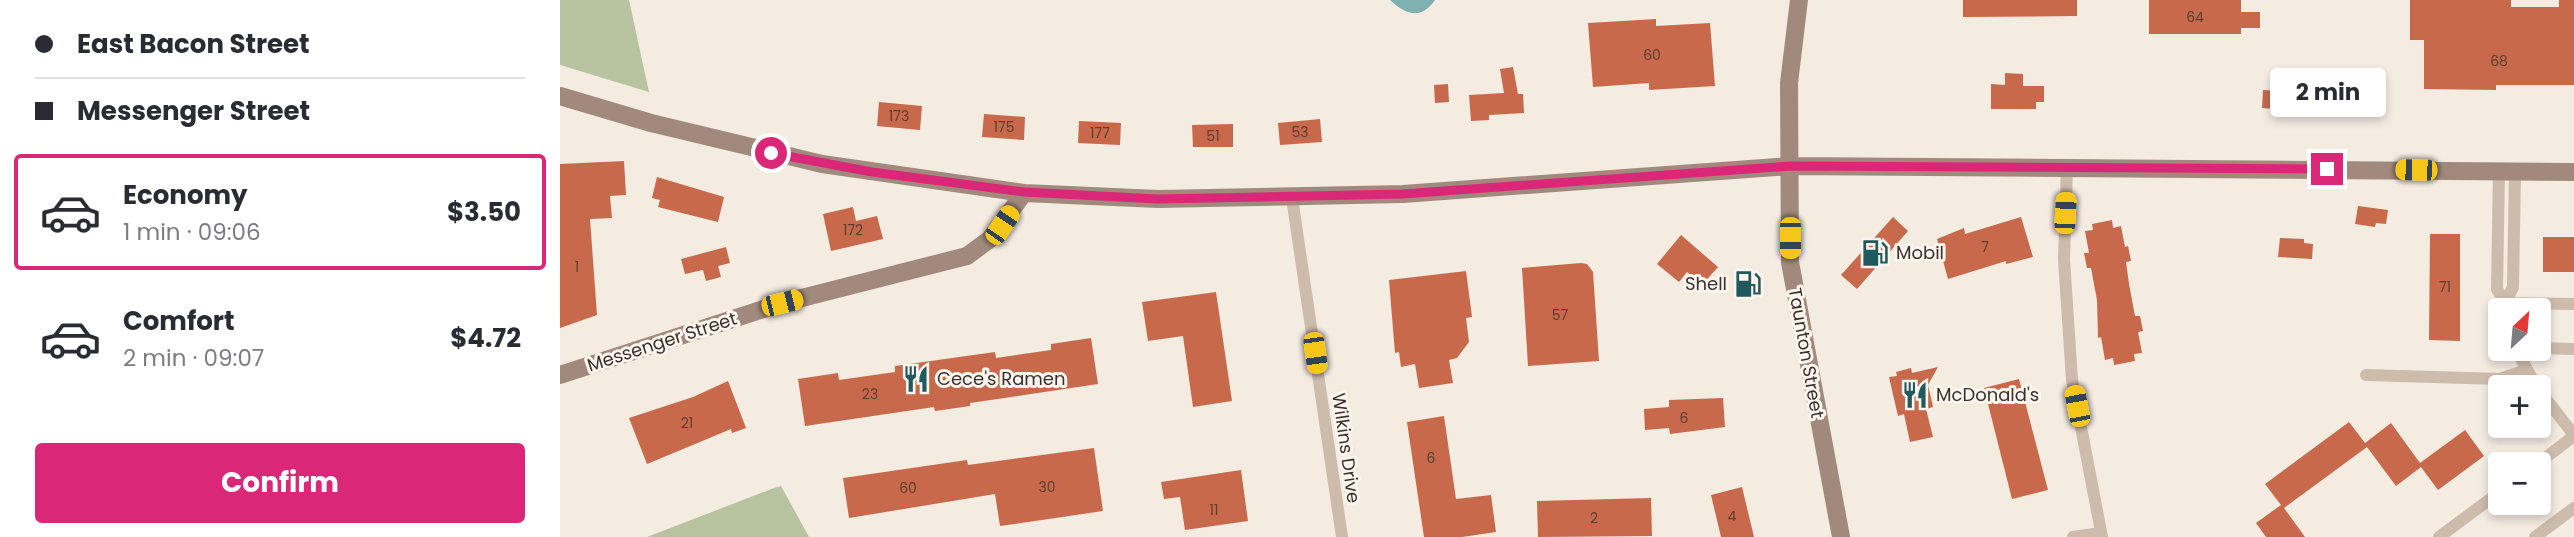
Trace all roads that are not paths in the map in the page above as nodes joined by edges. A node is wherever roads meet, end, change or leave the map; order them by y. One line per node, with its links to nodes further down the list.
1 (1799, 0): 3 (main road, Taunton Street)
2 (560, 96): 7 (main road)
3 (1790, 166): 4 (main road); 8 (main road); 26 (main road, Taunton Street)
4 (2067, 167): 5 (main road); 24 (street)
5 (2507, 172): 6 (main road); 9 (street)
6 (2574, 172)
7 (1024, 192): 8 (main road); 16 (main road, Messenger Street)
8 (1293, 198): 25 (street, Wilkins Drive)
9 (2502, 298)
10 (2574, 304): 11 (street)
11 (2552, 305)
12 (2552, 348): 13 (street)
13 (2574, 349)
14 (2522, 361): 15 (street)
15 (2526, 370): 17 (street); 18 (street)
16 (560, 375)
17 (2366, 375)
18 (2529, 375)
19 (2551, 405): 20 (street)
20 (2574, 436): 21 (street)
21 (2551, 453)
22 (2488, 501): 28 (street)
23 (2574, 508): 29 (street)
24 (2101, 535): 27 (street)
25 (1342, 537)
26 (1841, 537)
27 (2073, 537)
28 (2439, 537)
29 (2535, 537)

